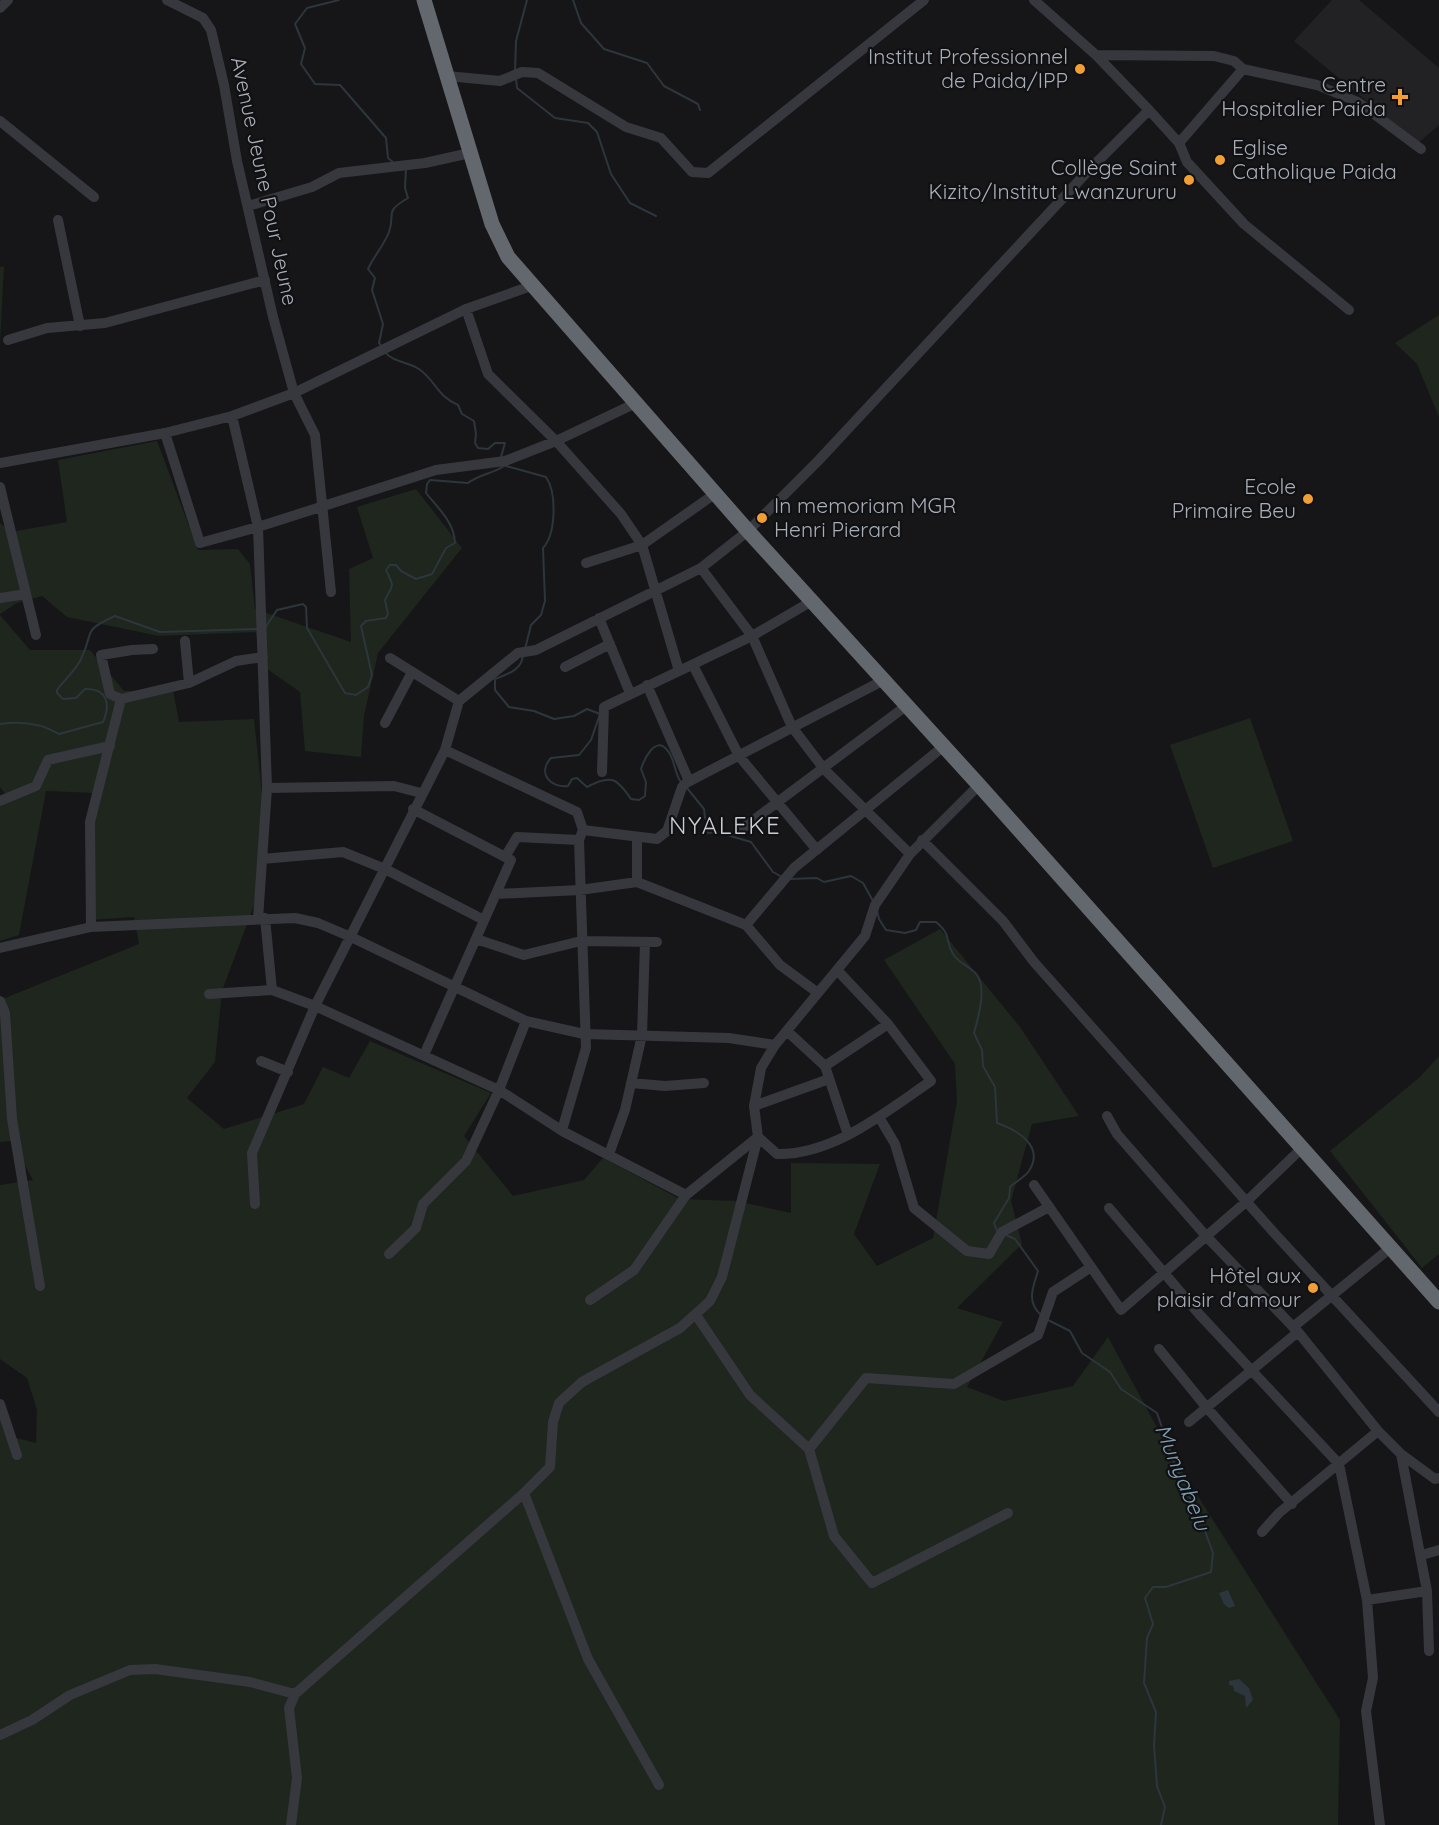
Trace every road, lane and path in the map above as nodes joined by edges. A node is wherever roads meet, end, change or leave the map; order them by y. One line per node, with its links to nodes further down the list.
1 (8, 0): 6 (street)
2 (167, 0): 16 (street, Avenue Jeune Pour Jeune)
3 (424, 0): 9 (highway)
4 (924, 0): 9 (street)
5 (1034, 0): 7 (street)
6 (0, 8)
7 (1096, 55): 8 (street); 10 (street)
8 (1243, 69): 12 (street); 13 (street)
9 (447, 76): 14 (highway)
10 (1149, 110): 12 (street); 34 (street)
11 (0, 121): 15 (street)
12 (1179, 143): 21 (street)
13 (1421, 149)
14 (470, 153): 16 (street); 19 (highway)
15 (94, 197)
16 (248, 206): 18 (street, Avenue Jeune Pour Jeune)
17 (58, 220): 22 (street)
18 (266, 280): 22 (street); 24 (street, Avenue Jeune Pour Jeune)
19 (531, 286): 20 (street); 25 (highway)
20 (466, 309): 24 (street); 28 (street)
21 (1349, 310)
22 (80, 326): 23 (street)
23 (8, 340)
24 (294, 393): 26 (street); 32 (street, Avenue Jeune Pour Jeune)
25 (636, 403): 28 (street); 31 (highway)
26 (232, 416): 27 (street); 33 (street)
27 (165, 433): 29 (street); 33 (street)
28 (556, 441): 32 (street); 35 (street)
29 (0, 463)
30 (0, 486): 40 (street)
31 (716, 493): 34 (highway); 35 (street)
32 (324, 506): 33 (street); 38 (street, Avenue Jeune Pour Jeune)
33 (258, 527): 49 (street)
34 (748, 531): 37 (street); 42 (highway)
35 (642, 545): 36 (street); 39 (street)
36 (586, 563)
37 (701, 568): 39 (street); 45 (street)
38 (331, 592)
39 (655, 592): 43 (street); 53 (street)
40 (26, 594): 41 (street); 44 (street)
41 (0, 598)
42 (812, 601): 45 (street); 55 (highway)
43 (599, 618): 47 (street); 60 (street)
44 (36, 635)
45 (752, 636): 51 (street); 63 (street)
46 (185, 641): 56 (street)
47 (610, 644): 52 (street); 58 (street)
48 (153, 649): 59 (street)
49 (263, 657): 56 (street); 72 (street)
50 (390, 658): 54 (street)
51 (693, 665): 53 (street); 67 (street)
52 (566, 667)
53 (679, 671): 57 (street)
54 (412, 672): 60 (street); 62 (street)
55 (884, 680): 61 (highway); 63 (street)
56 (189, 683): 59 (street)
57 (646, 685): 58 (street); 70 (street)
58 (630, 693): 69 (street)
59 (121, 699): 64 (street)
60 (459, 701): 66 (street)
61 (906, 706): 65 (highway); 68 (street)
62 (384, 723)
63 (792, 727): 67 (street); 68 (street)
64 (110, 746): 74 (street); 93 (street)
65 (944, 746): 71 (highway); 77 (street)
66 (445, 750): 73 (street); 79 (street)
67 (739, 756): 70 (street); 75 (street)
68 (824, 769): 75 (street); 77 (street)
69 (602, 772)
70 (686, 784): 80 (street)
71 (979, 785): 81 (street); 127 (highway)
72 (267, 788): 73 (street); 85 (street)
73 (421, 793): 76 (street)
74 (2, 796)
75 (776, 804): 78 (street); 82 (street)
76 (413, 809): 84 (street); 86 (street)
77 (864, 810): 82 (street); 83 (street)
78 (743, 828)
79 (581, 835): 80 (street); 84 (street); 88 (street)
80 (637, 837): 87 (street)
81 (922, 840): 83 (street); 131 (street)
82 (817, 850): 92 (street)
83 (910, 854): 100 (street)
84 (505, 857): 89 (street)
85 (262, 859): 86 (street); 90 (street)
86 (385, 869): 91 (street); 94 (street)
87 (637, 882): 88 (street); 92 (street)
88 (580, 890): 89 (street); 96 (street)
89 (496, 894): 91 (street)
90 (262, 918): 93 (street); 94 (street); 102 (street)
91 (484, 920): 95 (street)
92 (746, 925): 103 (street)
93 (91, 927): 99 (street)
94 (351, 937): 101 (street); 106 (street)
95 (476, 939): 96 (street); 101 (street)
96 (581, 941): 97 (street); 110 (street)
97 (645, 942): 98 (street); 111 (street)
98 (657, 942)
99 (0, 948)
100 (838, 971): 103 (street); 108 (street)
101 (454, 988): 107 (street); 113 (street)
102 (272, 990): 104 (street); 106 (street)
103 (818, 993): 109 (street)
104 (209, 994)
105 (0, 1001): 140 (street)
106 (315, 1006): 113 (street); 116 (street)
107 (526, 1021): 110 (street); 120 (street)
108 (888, 1024): 115 (street); 123 (street)
109 (787, 1031): 112 (street); 115 (street)
110 (584, 1034): 111 (street); 124 (street)
111 (642, 1035): 112 (street); 118 (street)
112 (775, 1045): 121 (street)
113 (424, 1055): 120 (street)
114 (261, 1061): 116 (street)
115 (825, 1066): 117 (street)
116 (288, 1071): 132 (street)
117 (829, 1079): 121 (street); 125 (street)
118 (631, 1083): 119 (street); 128 (street)
119 (704, 1083)
120 (499, 1090): 124 (street); 137 (street)
121 (754, 1106): 126 (street)
122 (1107, 1116): 135 (street)
123 (879, 1117): 125 (street); 133 (street)
124 (562, 1130): 128 (street)
125 (848, 1135): 126 (street)
126 (758, 1137): 130 (street); 144 (street)
127 (1303, 1147): 131 (street); 136 (highway)
128 (609, 1154): 130 (street)
129 (1034, 1185): 133 (street)
130 (686, 1195): 142 (street)
131 (1247, 1201): 135 (street); 141 (street)
132 (255, 1204)
133 (1049, 1207): 138 (street)
134 (1109, 1208): 139 (street)
135 (1206, 1236): 139 (street); 145 (street)
136 (1389, 1249): 141 (street); 143 (highway)
137 (389, 1254)
138 (1091, 1268): 139 (street); 153 (street)
139 (1163, 1274): 147 (street)
140 (39, 1286)
141 (1333, 1294): 145 (street); 150 (street)
142 (590, 1300)
143 (1439, 1302)
144 (696, 1316): 153 (street); 158 (street)
145 (1296, 1330): 147 (street); 152 (street)
146 (1160, 1349): 149 (street)
147 (1251, 1372): 149 (street); 156 (street)
148 (0, 1404): 155 (street)
149 (1207, 1408): 151 (street); 159 (street)
150 (1439, 1412)
151 (1189, 1422)
152 (1378, 1431): 154 (street); 156 (street)
153 (809, 1449): 160 (street)
154 (1401, 1454): 157 (street); 163 (street)
155 (17, 1455)
156 (1339, 1464): 159 (street); 165 (street)
157 (1439, 1478)
158 (524, 1493): 167 (street); 169 (street)
159 (1292, 1504): 161 (street)
160 (1008, 1513)
161 (1262, 1532)
162 (1439, 1550): 163 (street)
163 (1422, 1555): 164 (street)
164 (1427, 1591): 165 (street); 166 (street)
165 (1367, 1600): 171 (street)
166 (1429, 1651)
167 (295, 1694): 168 (street); 170 (street)
168 (0, 1735)
169 (659, 1785)
170 (291, 1825)
171 (1380, 1825)

